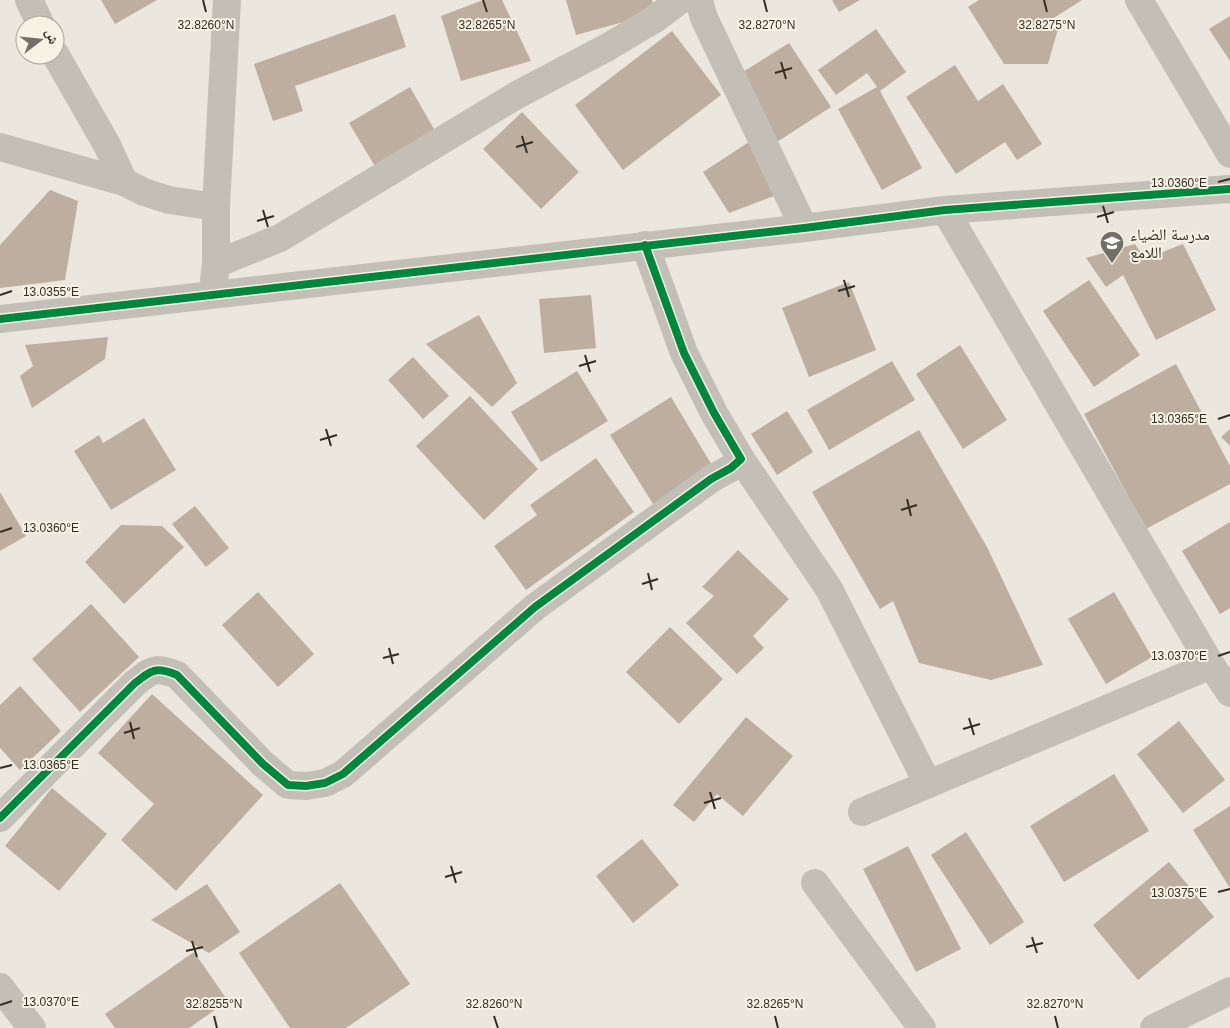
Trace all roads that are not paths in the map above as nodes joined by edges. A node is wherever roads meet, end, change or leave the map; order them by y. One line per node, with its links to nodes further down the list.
1 (29, 0): 6 (street)
2 (226, 0): 12 (street)
3 (680, 0): 16 (street)
4 (696, 0): 14 (street)
5 (1139, 0): 9 (street)
6 (36, 15)
7 (61, 65): 10 (street)
8 (0, 147): 10 (street)
9 (1230, 154)
10 (124, 182): 12 (street)
11 (1230, 189): 13 (street)
12 (216, 207): 16 (street)
13 (946, 210): 14 (street); 20 (street)
14 (804, 228): 15 (street)
15 (645, 245): 17 (street); 19 (street)
16 (216, 264): 17 (street)
17 (211, 295): 18 (street)
18 (0, 319)
19 (741, 459): 22 (street); 24 (street)
20 (1211, 665): 21 (street); 22 (street)
21 (1230, 693)
22 (928, 784): 23 (street)
23 (862, 812)
24 (0, 818)
25 (815, 883): 29 (street)
26 (0, 987): 28 (street)
27 (1230, 991): 30 (street)
28 (32, 1028)
29 (922, 1028)
30 (1154, 1028)

